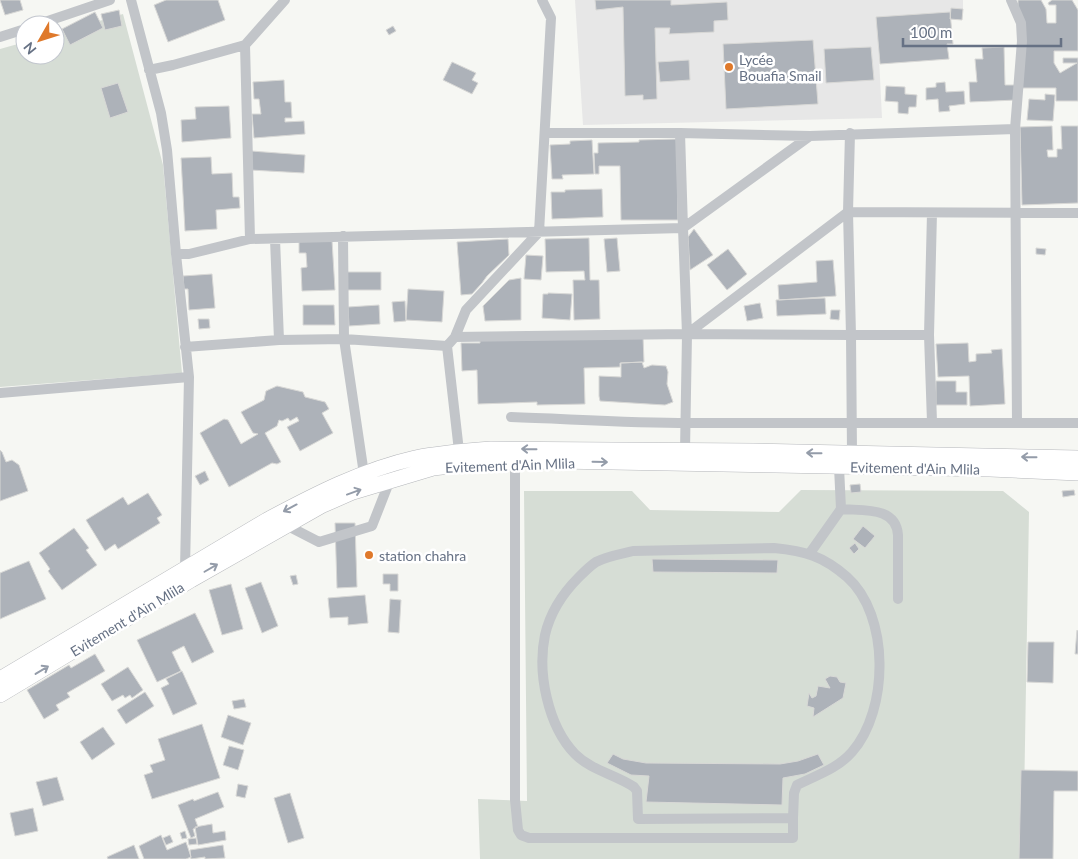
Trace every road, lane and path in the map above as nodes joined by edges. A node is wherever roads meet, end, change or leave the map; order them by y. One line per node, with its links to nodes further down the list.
1 (110, 0): 6 (street)
2 (131, 0): 10 (street)
3 (285, 0): 9 (street)
4 (542, 0): 12 (street)
5 (1011, 0): 11 (street)
6 (65, 15)
7 (15, 32): 8 (street)
8 (0, 37)
9 (245, 45): 10 (street); 23 (street)
10 (149, 70): 25 (street)
11 (1015, 129): 14 (street); 17 (street)
12 (546, 133): 13 (street); 21 (street)
13 (680, 133): 15 (street); 20 (street)
14 (850, 134): 15 (street); 16 (street)
15 (810, 136): 20 (street)
16 (848, 212): 18 (street); 26 (street); 28 (street)
17 (1017, 212): 18 (street); 19 (street); 39 (street)
18 (932, 213): 27 (street)
19 (1078, 213)
20 (683, 228): 21 (street); 26 (street)
21 (539, 232): 22 (street); 29 (street)
22 (342, 236): 24 (street); 30 (street)
23 (250, 239): 24 (street); 25 (street)
24 (275, 239): 31 (street)
25 (176, 254): 32 (street)
26 (687, 334): 28 (street); 29 (street); 38 (street)
27 (929, 335): 28 (street); 37 (street)
28 (851, 336): 40 (street)
29 (454, 337): 33 (street)
30 (344, 339): 31 (street); 33 (street); 49 (street)
31 (279, 340): 32 (street)
32 (185, 346): 34 (street)
33 (447, 346): 42 (street)
34 (189, 377): 35 (street); 54 (street)
35 (0, 393)
36 (511, 417): 38 (street)
37 (932, 422): 39 (street); 40 (street)
38 (686, 423): 40 (street); 43 (street)
39 (1017, 423): 41 (street)
40 (852, 424): 44 (street)
41 (1078, 424)
42 (458, 451): 43 (highway, Evitement d'Ain Mlila, one-way to 42); 49 (highway, Evitement d'Ain Mlila)
43 (685, 451): 44 (highway, Evitement d'Ain Mlila, one-way to 43)
44 (852, 453): 45 (highway, Evitement d'Ain Mlila, one-way to 44)
45 (1078, 458)
46 (515, 463): 47 (highway, Evitement d'Ain Mlila, one-way to 47); 50 (highway, Evitement d'Ain Mlila); 60 (street)
47 (840, 467): 48 (highway, Evitement d'Ain Mlila); 51 (street)
48 (1078, 473)
49 (364, 474): 54 (highway, Evitement d'Ain Mlila, one-way to 54)
50 (390, 480): 52 (highway, Evitement d'Ain Mlila, one-way to 50); 52 (street)
51 (841, 509): 53 (street); 55 (street)
52 (286, 525): 54 (highway, Evitement d'Ain Mlila, one-way to 52)
53 (810, 553): 58 (street); 59 (street)
54 (188, 575): 56 (highway, Evitement d'Ain Mlila); 57 (highway, Evitement d'Ain Mlila, one-way to 54)
55 (898, 598)
56 (0, 679)
57 (0, 695)
58 (793, 818): 59 (street); 60 (street)
59 (638, 819): 60 (street)
60 (637, 838)

